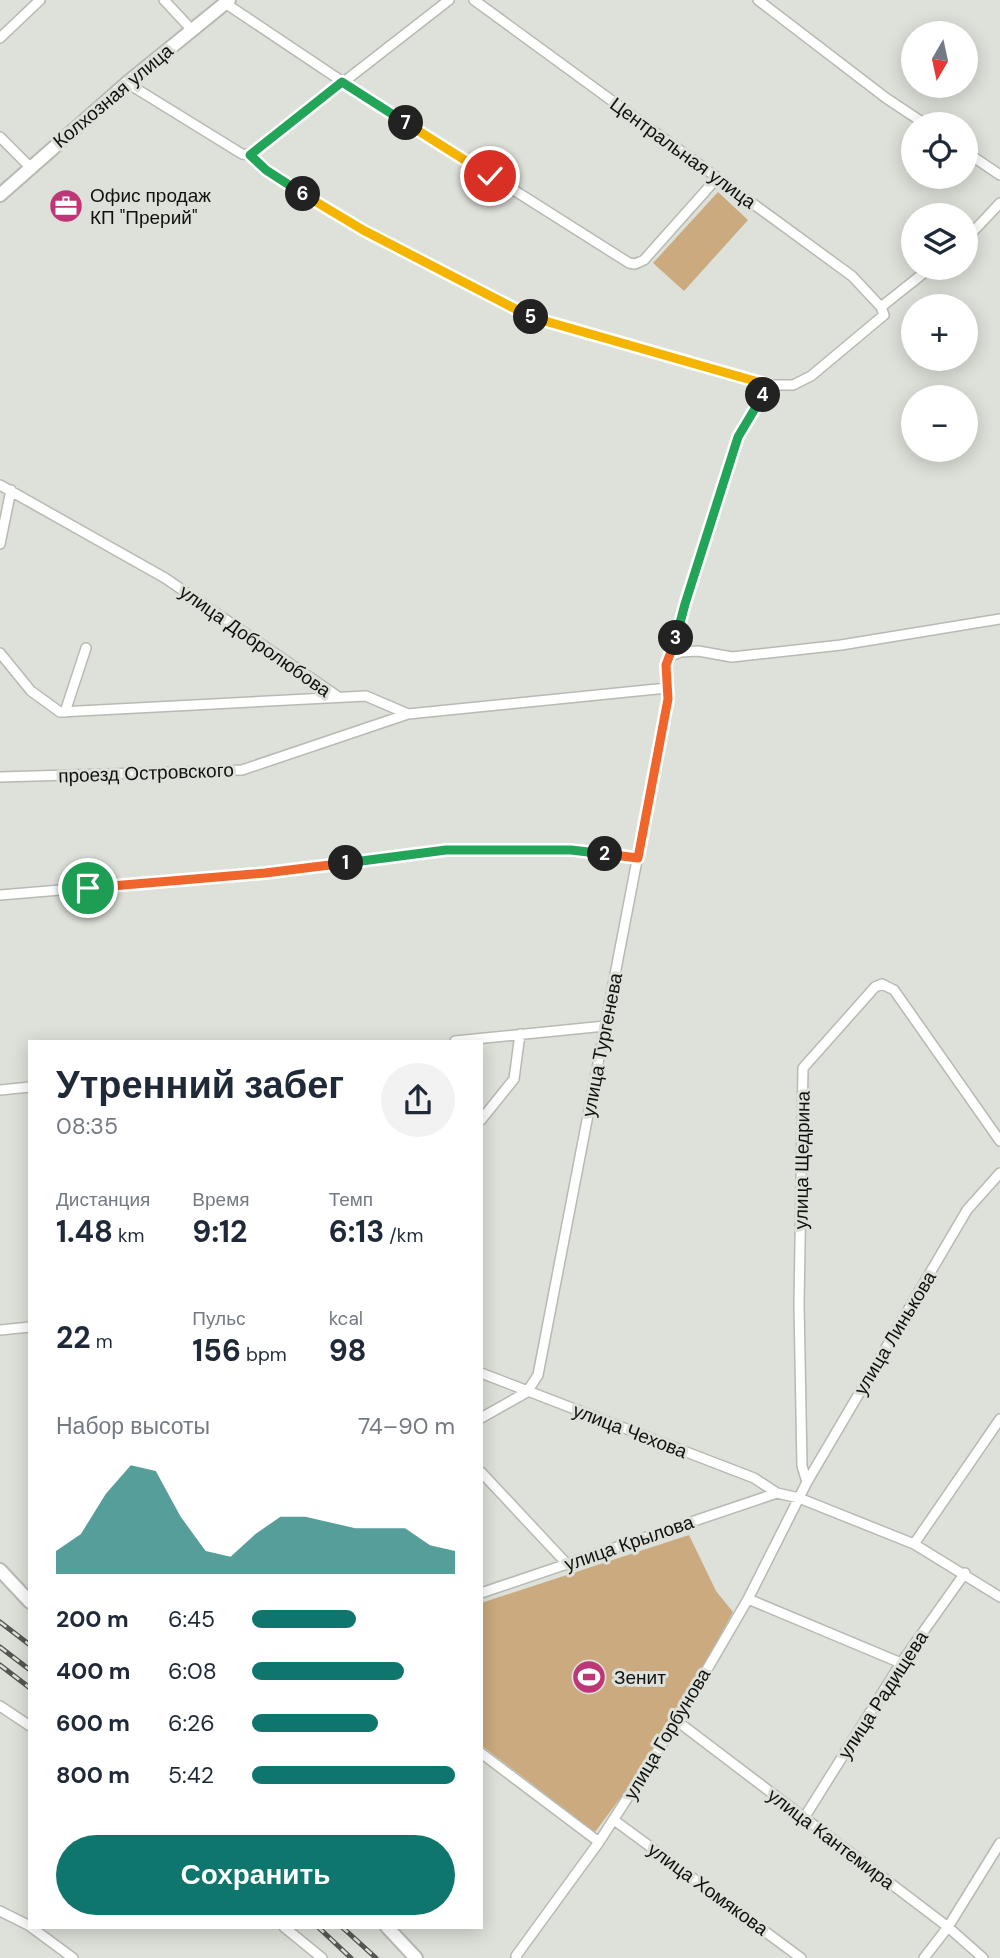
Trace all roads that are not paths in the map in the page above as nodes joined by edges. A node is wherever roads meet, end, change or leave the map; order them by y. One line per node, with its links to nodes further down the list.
1 (40, 0): 8 (street)
2 (164, 0): 7 (street)
3 (449, 0): 9 (street)
4 (474, 0): 17 (street, Центральная улица)
5 (758, 0): 11 (street)
6 (227, 1): 7 (main road, Колхозная улица); 9 (street)
7 (192, 30): 10 (main road, Колхозная улица)
8 (0, 38)
9 (342, 82): 13 (street); 17 (street)
10 (127, 83): 13 (street); 15 (main road, Колхозная улица)
11 (906, 112)
12 (0, 137): 15 (street)
13 (250, 155): 23 (street)
14 (978, 160): 16 (street)
15 (30, 167): 18 (main road, Колхозная улица)
16 (1000, 176)
17 (717, 178): 22 (street, Центральная улица)
18 (0, 195)
19 (1000, 203): 20 (street)
20 (978, 226)
21 (917, 280): 22 (street)
22 (883, 311): 23 (street)
23 (769, 385): 30 (street, улица Тургенева)
24 (0, 485): 25 (street, улица Добролюбова)
25 (11, 491): 26 (street); 32 (street, улица Добролюбова)
26 (0, 544)
27 (1000, 619): 30 (street)
28 (86, 648): 33 (street)
29 (0, 653): 33 (street)
30 (671, 656): 31 (street, улица Тургенева)
31 (667, 691): 34 (street, проезд Островского); 36 (street, улица Тургенева)
32 (337, 696): 33 (street, улица Добролюбова); 34 (street)
33 (65, 712)
34 (408, 714): 35 (street, проезд Островского)
35 (0, 776)
36 (638, 858): 37 (street); 38 (street, улица Тургенева)
37 (0, 895)
38 (606, 1026): 39 (street); 49 (street, улица Тургенева)
39 (520, 1034): 40 (street); 43 (street)
40 (464, 1040)
41 (28, 1087): 42 (street)
42 (0, 1090)
43 (483, 1118)
44 (1000, 1141): 53 (street, улица Щедрина)
45 (1000, 1173): 53 (street, улица Линькова)
46 (28, 1327): 47 (street)
47 (0, 1330)
48 (483, 1374): 49 (street, улица Чехова)
49 (527, 1392): 50 (street); 54 (street, улица Чехова)
50 (483, 1417)
51 (1000, 1419): 56 (street)
52 (483, 1474): 57 (street)
53 (807, 1482): 55 (street, улица Линькова)
54 (777, 1493): 55 (street); 57 (street, улица Крылова)
55 (799, 1498): 56 (street); 62 (street, улица Горбунова)
56 (914, 1544): 59 (street)
57 (568, 1565): 60 (street, улица Крылова)
58 (0, 1570): 63 (main road)
59 (965, 1573): 61 (street); 64 (street, улица Радищева)
60 (483, 1592)
61 (1000, 1597)
62 (748, 1599): 64 (street); 66 (street, улица Горбунова)
63 (28, 1600)
64 (901, 1663): 69 (street, улица Радищева)
65 (0, 1706): 67 (street)
66 (677, 1721): 69 (street, улица Кантемира); 70 (street, улица Горбунова)
67 (28, 1725)
68 (483, 1755): 71 (street)
69 (804, 1818): 75 (street, улица Кантемира)
70 (614, 1820): 71 (street, улица Горбунова); 83 (street, улица Хомякова)
71 (599, 1842): 82 (street, улица Горбунова)
72 (1000, 1843): 75 (street)
73 (0, 1911): 74 (street)
74 (28, 1925)
75 (948, 1927): 84 (street); 85 (street, улица Кантемира)
76 (34, 1929): 79 (street)
77 (286, 1929): 80 (street)
78 (389, 1929): 81 (main road)
79 (73, 1958)
80 (322, 1958)
81 (416, 1958)
82 (517, 1958)
83 (801, 1958)
84 (924, 1958)
85 (983, 1958)

